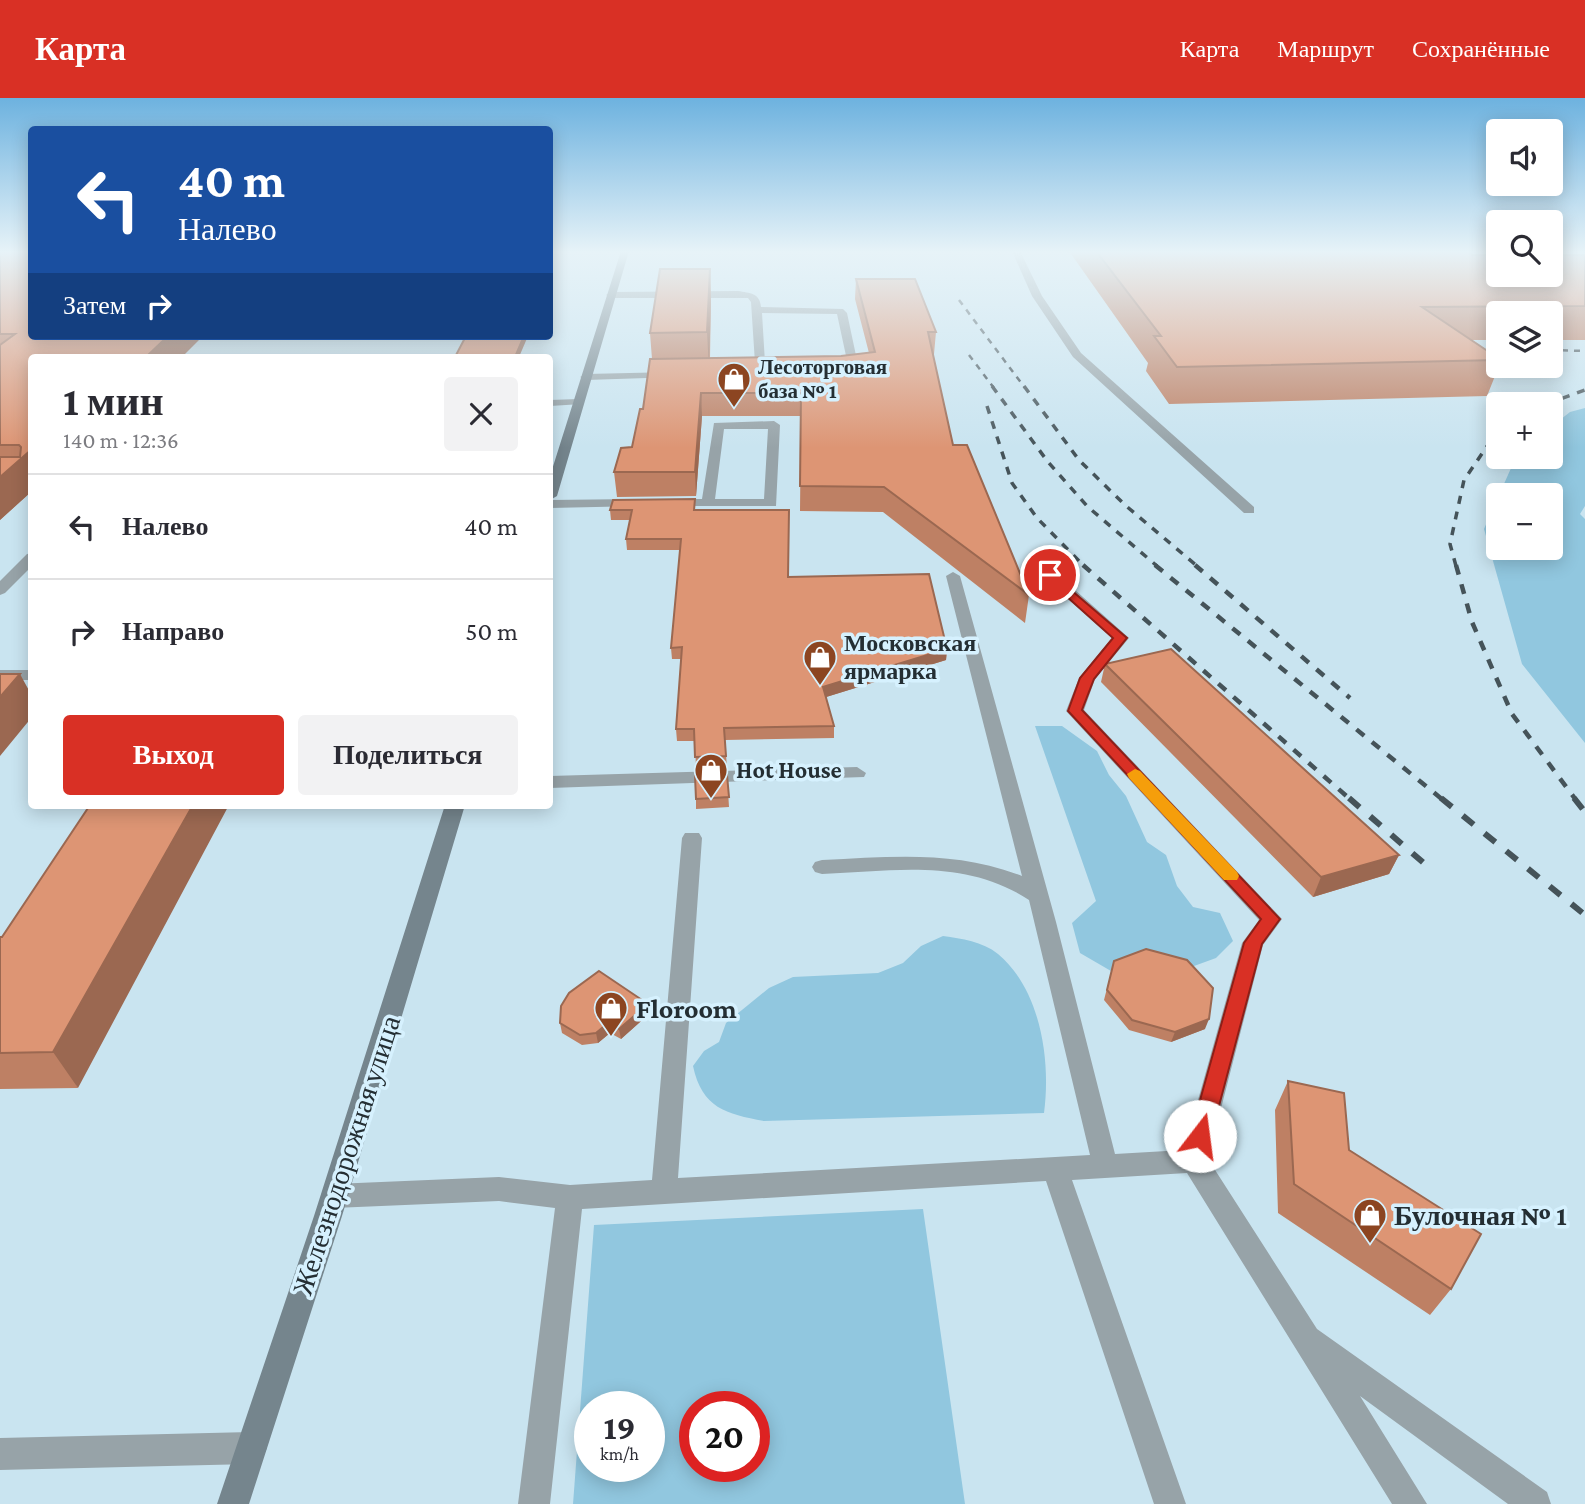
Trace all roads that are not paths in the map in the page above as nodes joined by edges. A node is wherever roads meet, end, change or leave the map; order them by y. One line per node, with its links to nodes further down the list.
1 (604, 317): 10 (main road)
2 (757, 317): 8 (lane)
3 (843, 317): 5 (lane)
4 (1051, 317): 16 (lane)
5 (826, 372)
6 (771, 373): 8 (lane)
7 (729, 374): 8 (lane)
8 (743, 374)
9 (688, 375): 10 (lane)
10 (586, 377): 11 (main road)
11 (578, 402): 12 (lane); 13 (main road)
12 (553, 403)
13 (553, 486)
14 (708, 503): 14 (lane); 15 (lane)
15 (553, 504)
16 (1249, 510)
17 (1033, 560): 29 (lane)
18 (28, 561): 20 (lane)
19 (953, 576): 28 (lane)
20 (0, 590)
21 (0, 675): 22 (lane)
22 (28, 675)
23 (857, 773): 24 (lane)
24 (553, 782)
25 (454, 809): 33 (main road, Железнодорожная улица)
26 (692, 838): 32 (lane)
27 (822, 867): 28 (lane)
28 (1038, 896): 30 (lane)
29 (1194, 1161): 30 (lane); 35 (lane)
30 (1105, 1165): 31 (lane)
31 (1054, 1167): 32 (lane); 40 (lane)
32 (664, 1192): 34 (lane)
33 (334, 1196): 34 (lane); 36 (main road, Железнодорожная улица)
34 (570, 1197): 39 (lane)
35 (1302, 1335): 41 (lane); 42 (lane)
36 (251, 1448): 37 (lane); 38 (main road, Железнодорожная улица)
37 (0, 1454)
38 (233, 1504)
39 (534, 1504)
40 (1170, 1504)
41 (1411, 1504)
42 (1535, 1504)

